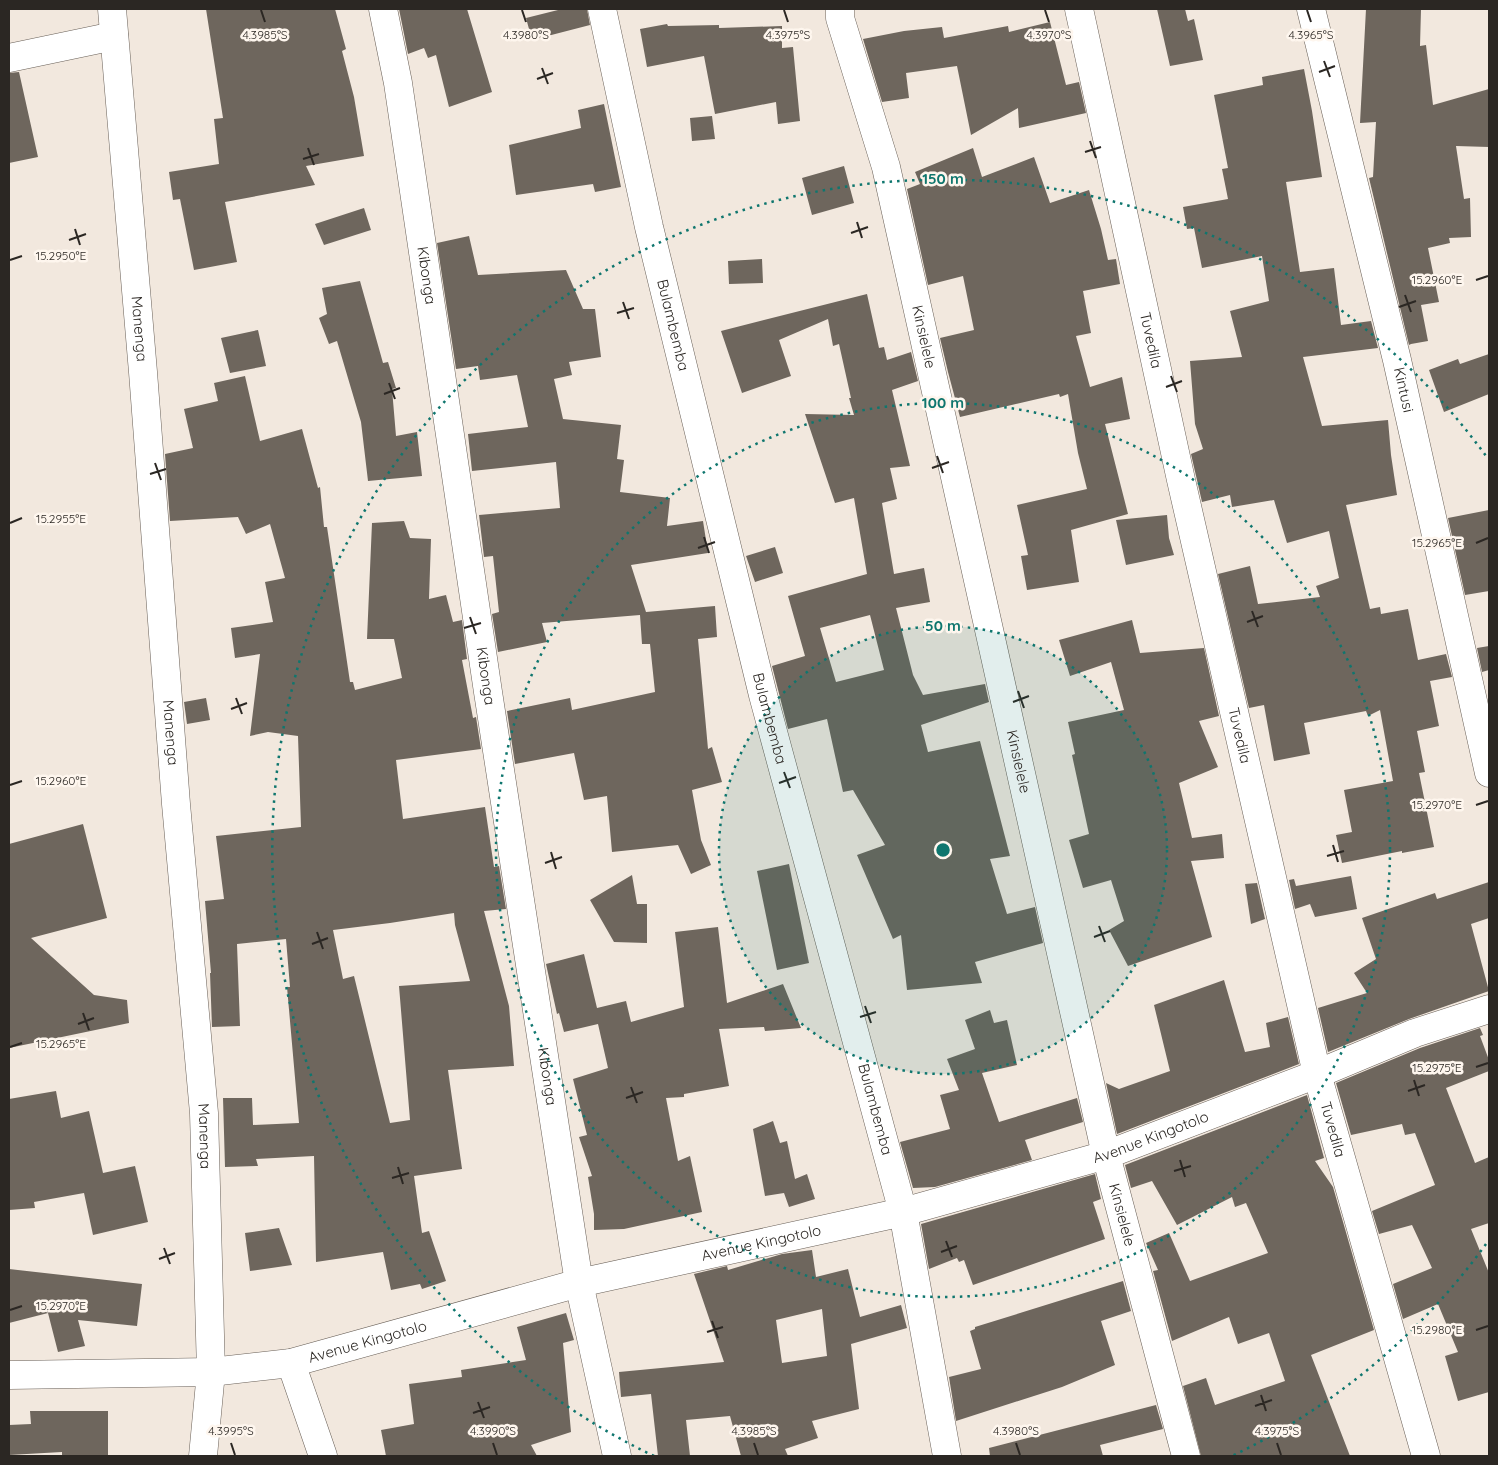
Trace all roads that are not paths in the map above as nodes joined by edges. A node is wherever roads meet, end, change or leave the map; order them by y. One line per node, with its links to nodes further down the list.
1 (112, 9): 7 (street, Manenga)
2 (383, 9): 14 (street, Kibonga)
3 (602, 9): 13 (street, Bulambemba)
4 (840, 9): 12 (street, Kinsielele)
5 (1079, 9): 11 (street, Tuvedila)
6 (1311, 9): 9 (street, Kintusi)
7 (114, 36): 8 (street); 16 (street, Manenga)
8 (9, 58)
9 (1489, 773)
10 (1489, 1009): 11 (street, Avenue Kingotolo)
11 (1317, 1074): 12 (street, Avenue Kingotolo); 23 (street, Tuvedila)
12 (1106, 1155): 13 (street, Avenue Kingotolo); 22 (street, Kinsielele)
13 (903, 1212): 14 (street, Avenue Kingotolo); 21 (street, Bulambemba)
14 (580, 1283): 15 (street, Avenue Kingotolo); 20 (street, Kibonga)
15 (291, 1363): 16 (street, Avenue Kingotolo); 19 (street)
16 (211, 1372): 17 (street, Avenue Kingotolo); 18 (street, Manenga)
17 (9, 1375)
18 (204, 1456)
19 (324, 1456)
20 (617, 1456)
21 (947, 1456)
22 (1186, 1456)
23 (1426, 1456)

